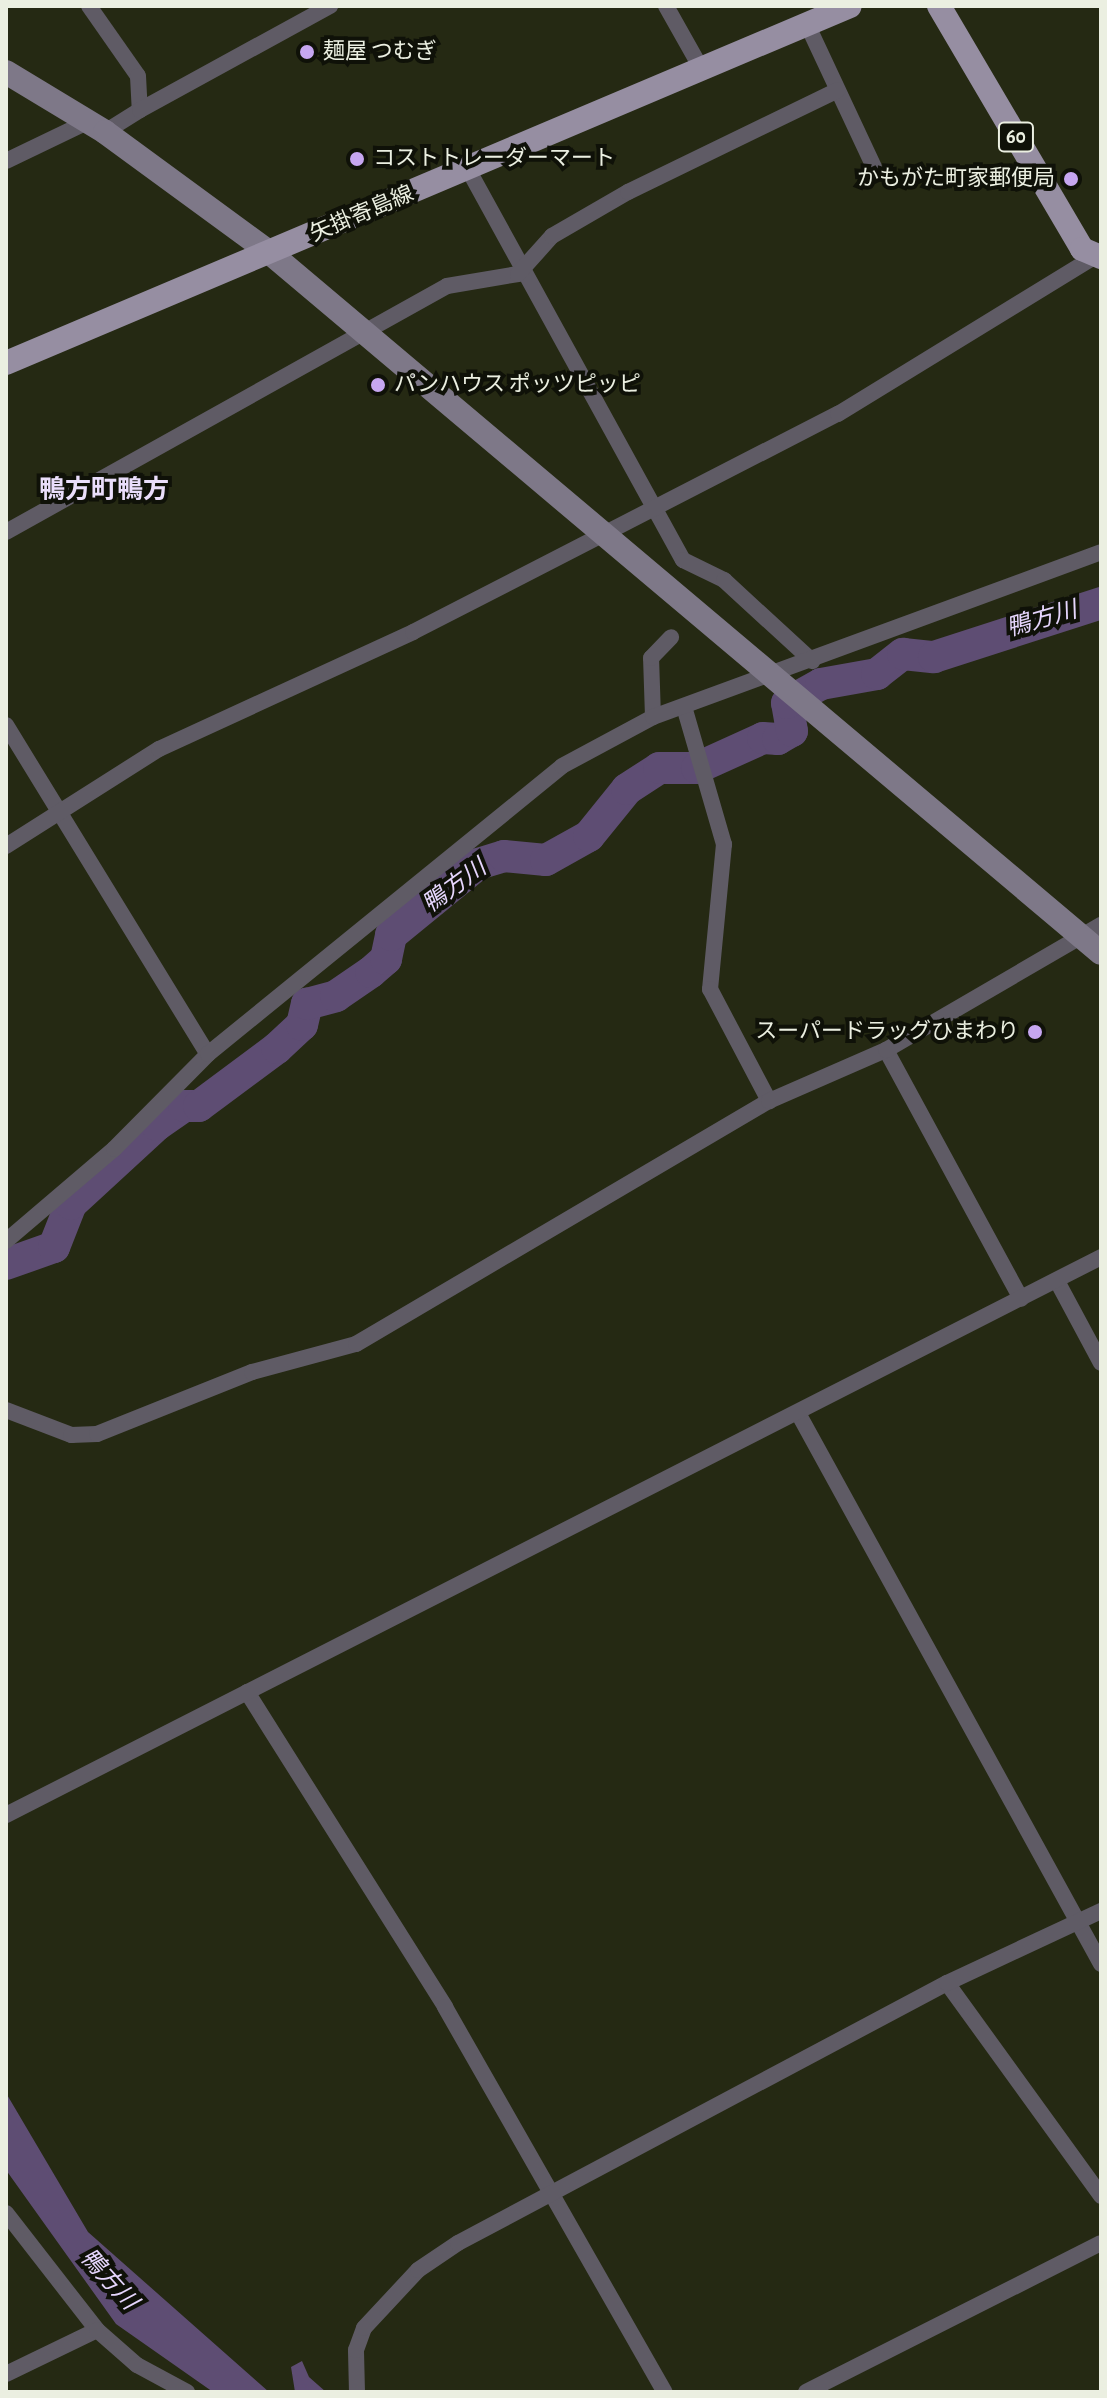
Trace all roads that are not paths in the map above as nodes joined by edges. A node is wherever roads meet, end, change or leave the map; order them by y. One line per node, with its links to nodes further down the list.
1 (89, 6): 10 (street)
2 (330, 6): 10 (street)
3 (666, 6): 7 (street)
4 (850, 6): 6 (main road, 矢掛寄島線)
5 (939, 6): 16 (main road, 60)
6 (807, 24): 7 (main road, 矢掛寄島線); 9 (street)
7 (701, 68): 14 (main road, 矢掛寄島線)
8 (6, 72): 11 (street)
9 (838, 90): 13 (street); 17 (street)
10 (140, 110): 11 (street)
11 (96, 127): 12 (street); 15 (street)
12 (6, 161)
13 (874, 167)
14 (468, 169): 15 (main road, 矢掛寄島線); 17 (street)
15 (269, 252): 18 (street); 19 (main road, 矢掛寄島線)
16 (1097, 258): 20 (street)
17 (524, 269): 18 (street); 20 (street)
18 (370, 335): 21 (street); 22 (street)
19 (6, 363)
20 (653, 505): 21 (street); 25 (street)
21 (605, 531): 26 (street); 30 (street)
22 (6, 532)
23 (1101, 552): 25 (street)
24 (671, 637): 28 (street)
25 (812, 661): 26 (street)
26 (778, 675): 27 (street); 32 (street)
27 (685, 710): 28 (street); 36 (street)
28 (653, 717): 35 (street)
29 (6, 725): 30 (street)
30 (59, 806): 31 (street); 35 (street)
31 (6, 846)
32 (1093, 928): 33 (street); 34 (street)
33 (1101, 953)
34 (886, 1050): 36 (street); 40 (street)
35 (208, 1054): 37 (street)
36 (769, 1101): 42 (street)
37 (6, 1241)
38 (1101, 1257): 39 (street)
39 (1057, 1281): 40 (street); 41 (street)
40 (1021, 1299): 43 (street)
41 (1101, 1363)
42 (6, 1410)
43 (798, 1413): 44 (street); 47 (street)
44 (247, 1692): 45 (street); 50 (street)
45 (6, 1815)
46 (1101, 1911): 47 (street)
47 (1077, 1920): 48 (street); 49 (street)
48 (1101, 1964)
49 (947, 1983): 50 (street); 51 (street)
50 (554, 2196): 57 (street); 58 (street)
51 (1101, 2196)
52 (6, 2213): 54 (street)
53 (1101, 2243): 59 (street)
54 (97, 2330): 55 (street); 56 (street)
55 (6, 2374)
56 (187, 2392)
57 (357, 2392)
58 (665, 2392)
59 (806, 2392)

